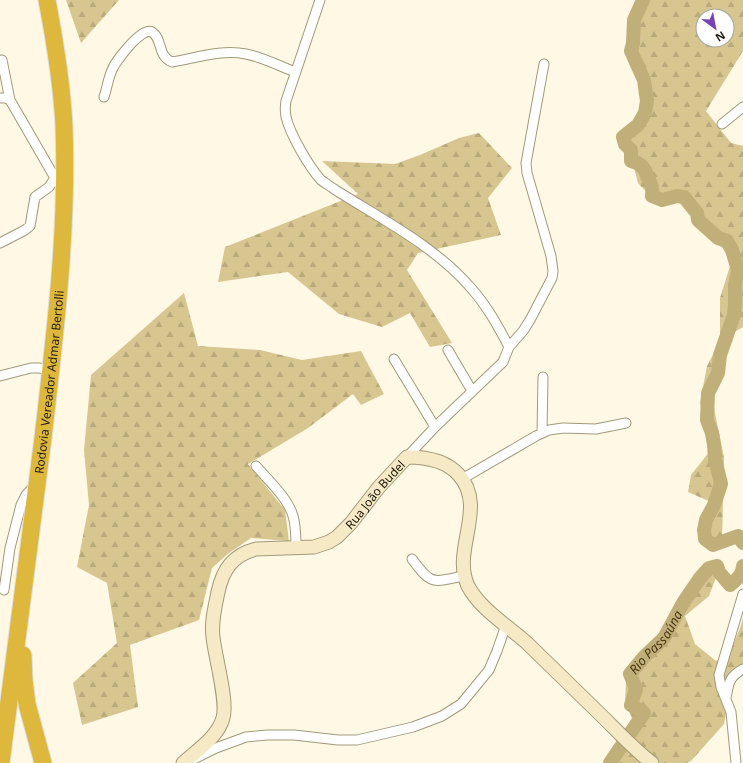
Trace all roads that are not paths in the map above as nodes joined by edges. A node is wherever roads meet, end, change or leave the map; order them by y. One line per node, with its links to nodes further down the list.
1 (48, 0): 11 (highway, Rodovia Vereador Admar Bertolli)
2 (320, 0): 5 (street)
3 (2, 60): 8 (street)
4 (544, 64): 13 (street)
5 (295, 72): 6 (street); 13 (street)
6 (104, 97)
7 (0, 98): 8 (street)
8 (10, 100): 11 (street)
9 (743, 107): 10 (street)
10 (722, 124)
11 (59, 178): 12 (street); 16 (highway, Rodovia Vereador Admar Bertolli)
12 (0, 243)
13 (508, 347): 19 (street)
14 (448, 350): 19 (street)
15 (394, 359): 21 (street)
16 (51, 370): 17 (street); 26 (highway, Rodovia Vereador Admar Bertolli)
17 (0, 376)
18 (543, 377): 22 (street)
19 (472, 391): 21 (street)
20 (626, 422): 22 (street)
21 (435, 427): 23 (street)
22 (542, 433): 25 (street)
23 (407, 457): 25 (street, Rua João Budel); 27 (street, Rua João Budel)
24 (256, 466): 27 (street)
25 (462, 478): 29 (street, Rua João Budel)
26 (37, 483): 30 (street); 32 (highway, Rodovia Vereador Admar Bertolli)
27 (296, 547): 40 (street, Rua João Budel)
28 (412, 559): 29 (street)
29 (464, 576): 33 (street, Rua João Budel)
30 (4, 590)
31 (743, 594): 36 (street)
32 (22, 602): 35 (highway, Rodovia Vereador Admar Bertolli); 39 (highway)
33 (506, 625): 41 (street); 42 (street, Rua João Budel)
34 (743, 669): 36 (street)
35 (13, 670): 37 (highway); 38 (highway, Rodovia Vereador Admar Bertolli)
36 (726, 698): 43 (street)
37 (0, 717)
38 (1, 763)
39 (43, 763)
40 (183, 763)
41 (187, 763)
42 (652, 763)
43 (736, 763)

